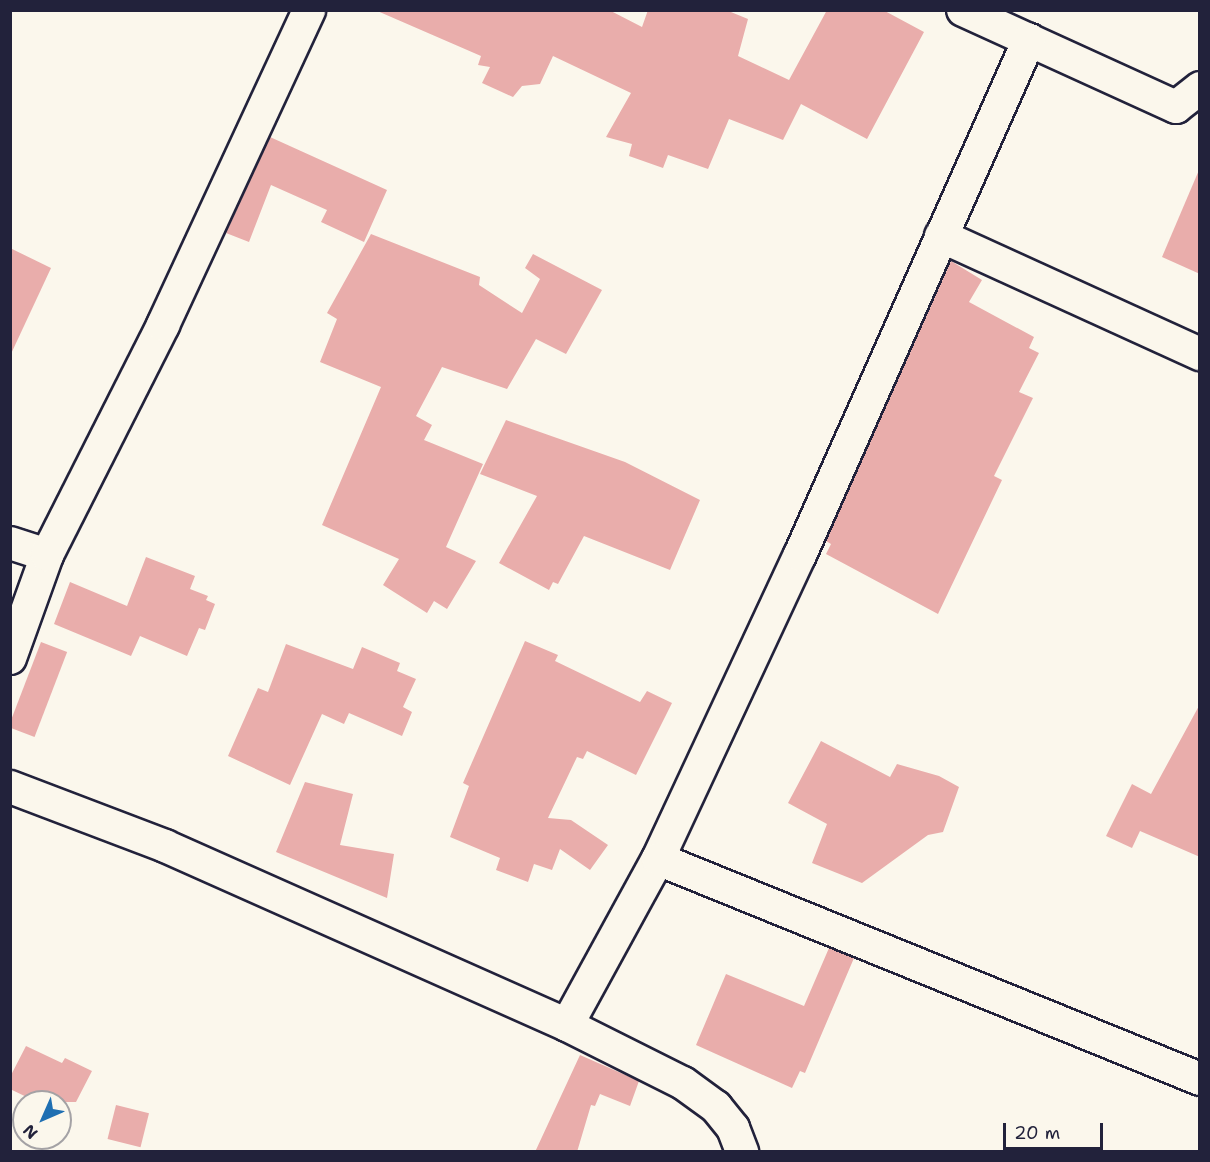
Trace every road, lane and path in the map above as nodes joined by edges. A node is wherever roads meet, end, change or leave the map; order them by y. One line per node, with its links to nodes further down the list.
1 (309, 10): 8 (street)
2 (963, 10): 3 (street)
3 (1029, 40): 4 (street); 5 (street)
4 (1200, 88)
5 (940, 236): 6 (street); 11 (street)
6 (1200, 354)
7 (10, 543): 8 (street)
8 (47, 555): 9 (street)
9 (10, 658)
10 (10, 787): 12 (street)
11 (658, 859): 12 (street); 13 (street)
12 (567, 1025): 14 (street)
13 (1200, 1079)
14 (742, 1152)

